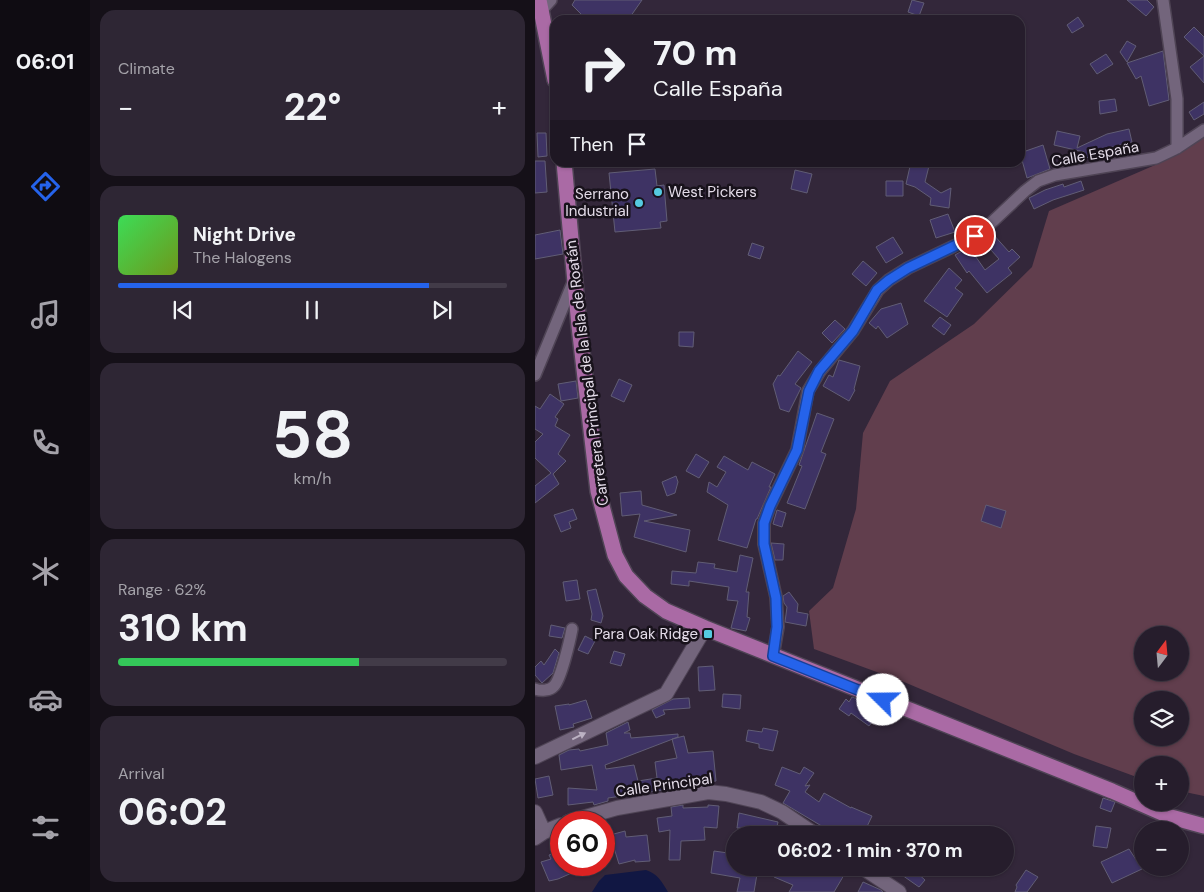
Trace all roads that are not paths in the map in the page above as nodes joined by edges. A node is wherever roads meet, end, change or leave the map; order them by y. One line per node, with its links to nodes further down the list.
1 (551, 0): 3 (street)
2 (1163, 0): 6 (street)
3 (539, 6): 4 (main road)
4 (550, 54)
5 (1204, 130): 6 (street, Calle España)
6 (1177, 148): 12 (street, Calle España)
7 (564, 167): 8 (main road, Carretera Principal de la Isla de Roatán)
8 (575, 277): 9 (street); 10 (main road, Carretera Principal de la Isla de Roatán)
9 (535, 375)
10 (705, 628): 12 (main road, Carretera Principal de la Isla de Roatán); 14 (street, one-way to 10)
11 (572, 629): 13 (street)
12 (773, 656): 18 (main road, Carretera Principal de la Isla de Roatán)
13 (535, 689)
14 (535, 757)
15 (606, 811): 17 (street, Calle Principal)
16 (535, 812): 19 (street)
17 (803, 826)
18 (1204, 826)
19 (540, 835)
20 (875, 876): 21 (street)
21 (899, 892)

